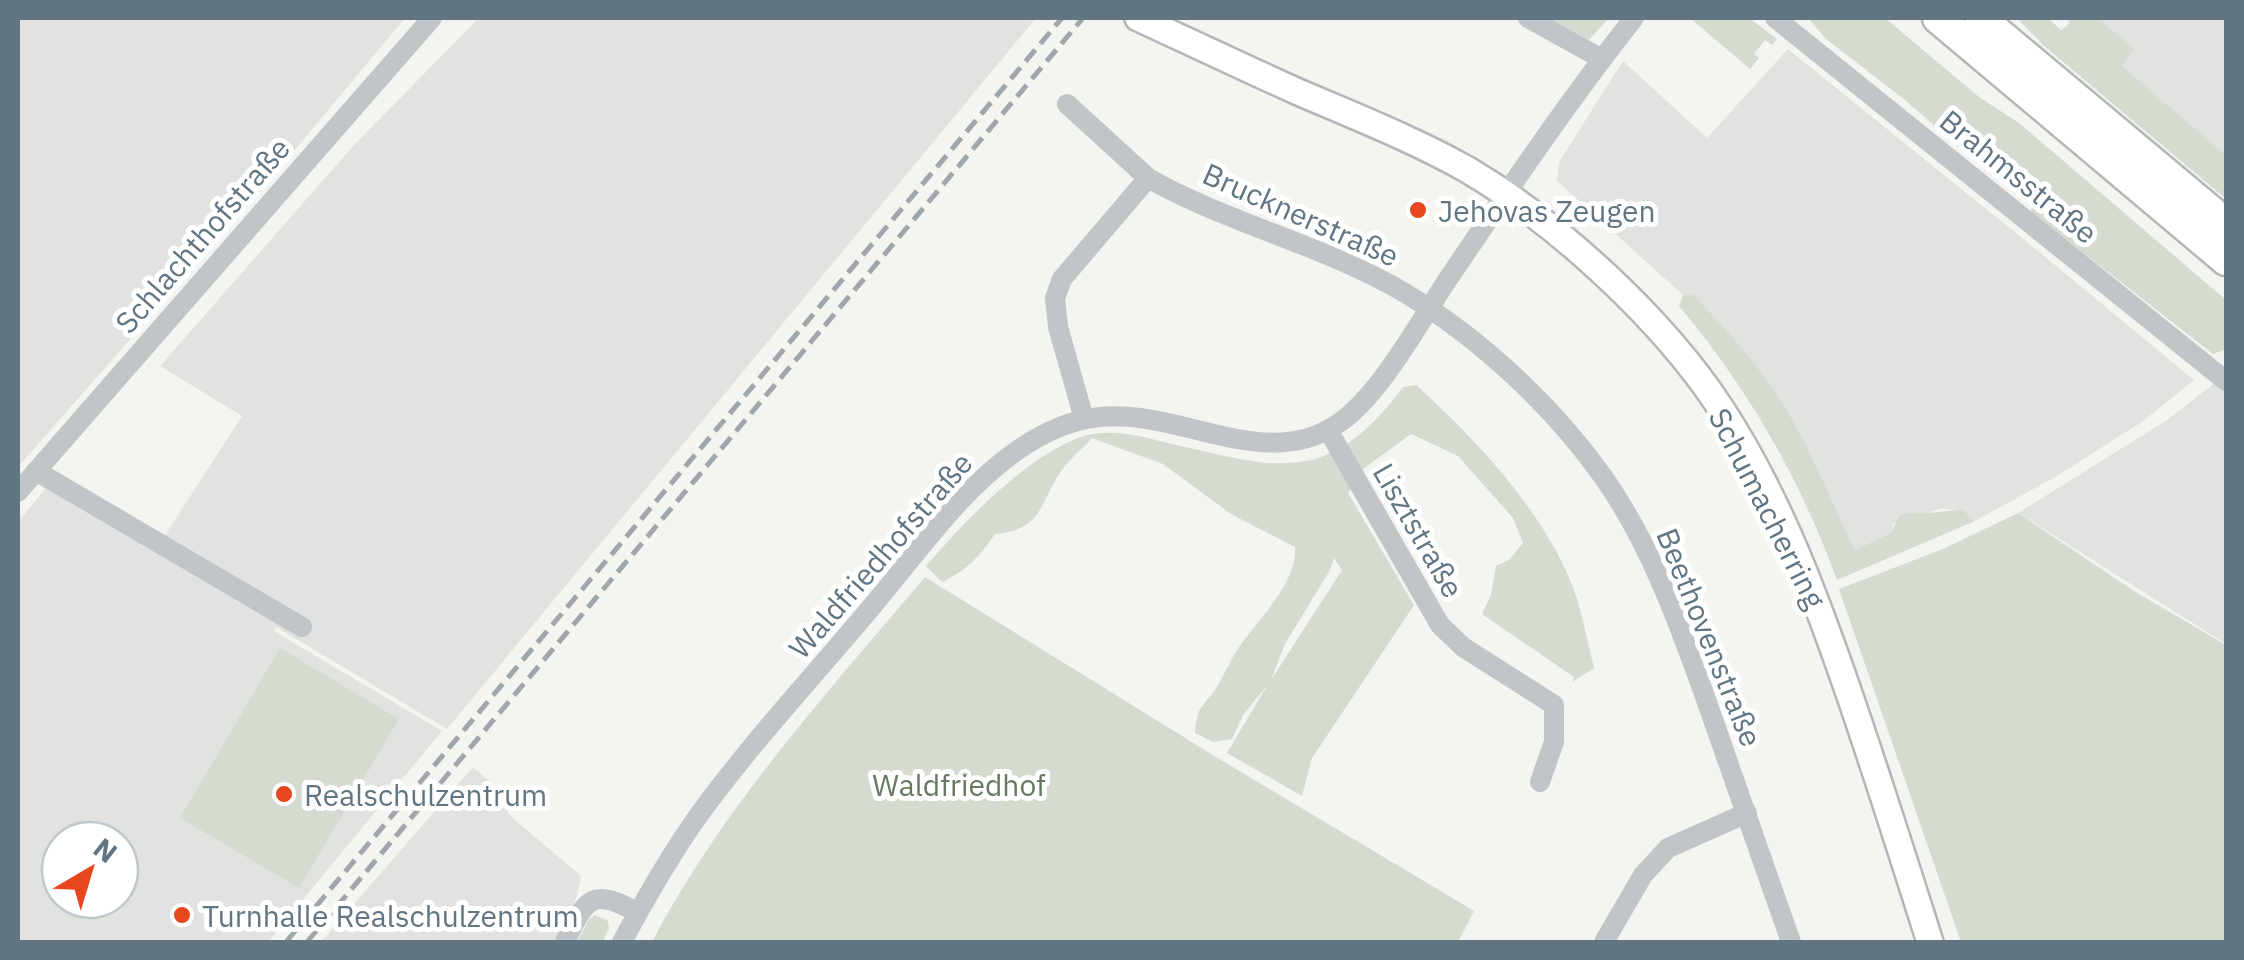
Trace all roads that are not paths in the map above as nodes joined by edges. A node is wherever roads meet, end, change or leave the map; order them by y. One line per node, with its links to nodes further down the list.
1 (432, 18): 18 (street, Schlachthofstraße)
2 (1138, 18): 11 (main road, Schumacherring)
3 (1528, 18): 8 (street)
4 (1634, 18): 8 (street, Waldfriedhofstraße)
5 (1775, 18): 15 (street, Brahmsstraße)
6 (1938, 18): 13 (highway)
7 (1980, 18): 12 (highway)
8 (1602, 59): 11 (street, Waldfriedhofstraße)
9 (1067, 104): 10 (street, Brucknerstraße)
10 (1148, 178): 14 (street, Brucknerstraße); 16 (street)
11 (1507, 196): 14 (street, Waldfriedhofstraße); 28 (main road, Schumacherring)
12 (2226, 224)
13 (2226, 260)
14 (1428, 308): 17 (street, Waldfriedhofstraße); 22 (street, Beethovenstraße)
15 (2226, 381)
16 (1084, 419): 17 (street, Waldfriedhofstraße); 23 (street, Waldfriedhofstraße)
17 (1328, 430): 21 (street, Lisztstraße)
18 (36, 471): 19 (street, Schlachthofstraße); 20 (street)
19 (18, 492)
20 (302, 626)
21 (1540, 782)
22 (1746, 814): 26 (street); 27 (street, Beethovenstraße)
23 (638, 912): 24 (street); 25 (street, Waldfriedhofstraße)
24 (564, 942)
25 (622, 942)
26 (1604, 942)
27 (1791, 942)
28 (1930, 942)

